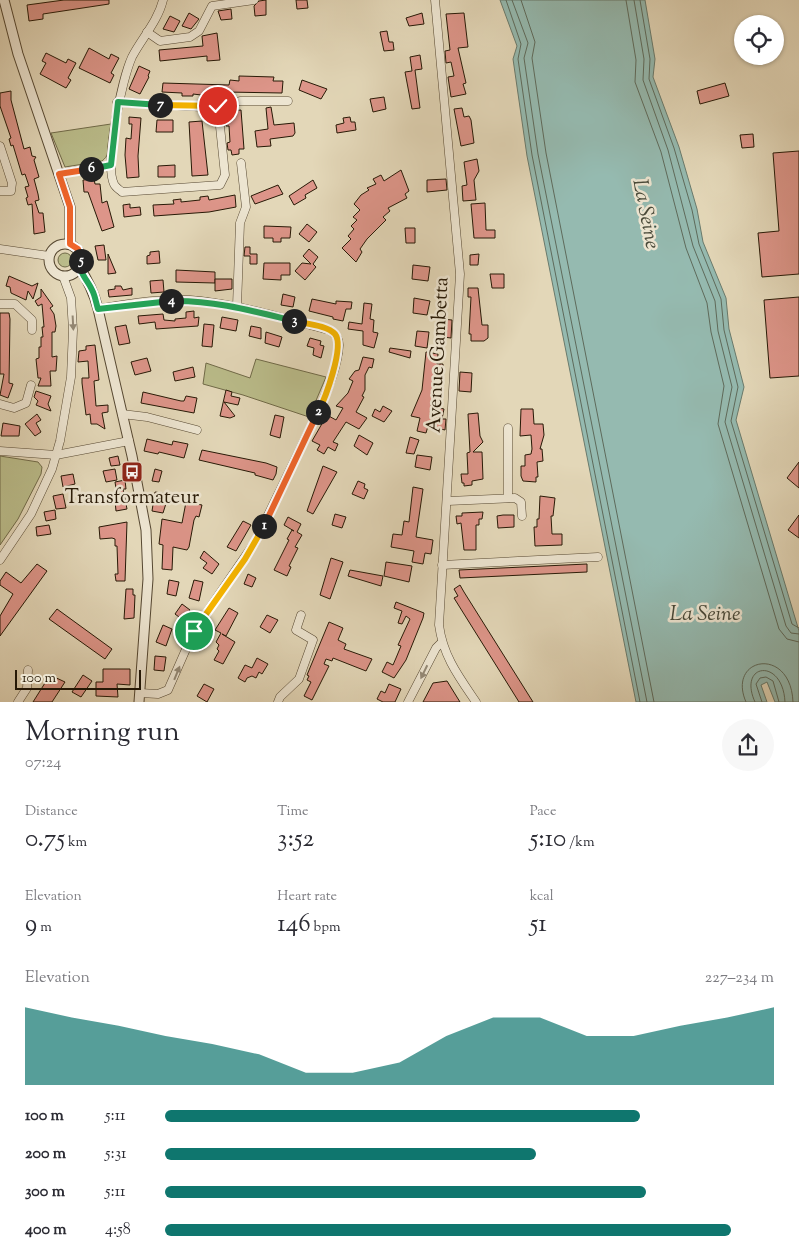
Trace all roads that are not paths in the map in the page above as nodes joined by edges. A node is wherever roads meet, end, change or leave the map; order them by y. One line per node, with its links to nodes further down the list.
1 (4, 0): 12 (street)
2 (163, 0): 5 (street)
3 (254, 0): 5 (street)
4 (435, 0): 32 (street, Avenue Gambetta)
5 (147, 32): 7 (street)
6 (288, 101): 8 (street)
7 (118, 102): 8 (street); 11 (street)
8 (218, 106): 11 (street)
9 (0, 147): 13 (street)
10 (241, 164): 20 (street)
11 (111, 165): 12 (street)
12 (59, 174): 14 (street)
13 (0, 191)
14 (70, 244): 16 (street); 17 (street)
15 (0, 249): 16 (street)
16 (49, 256): 18 (street)
17 (79, 267): 18 (street); 21 (street)
18 (63, 276): 30 (street, one-way to 30)
19 (0, 304): 22 (street)
20 (237, 306): 21 (street); 40 (street, one-way to 20)
21 (98, 309): 25 (street)
22 (32, 330)
23 (31, 386): 24 (street)
24 (0, 404)
25 (122, 414): 27 (street); 28 (street)
26 (508, 428): 31 (street)
27 (197, 430)
28 (129, 441): 30 (street); 40 (street)
29 (0, 451): 30 (street)
30 (56, 455): 35 (street)
31 (508, 498): 32 (street); 33 (street)
32 (448, 501): 36 (street, Avenue Gambetta)
33 (522, 516)
34 (598, 557): 36 (street)
35 (0, 560)
36 (442, 565): 38 (street, Avenue Gambetta)
37 (301, 615): 42 (street)
38 (441, 643): 43 (street, one-way to 43); 44 (street, Avenue Gambetta)
39 (28, 670): 41 (street)
40 (140, 697)
41 (18, 702)
42 (278, 702)
43 (408, 702)
44 (476, 702)

